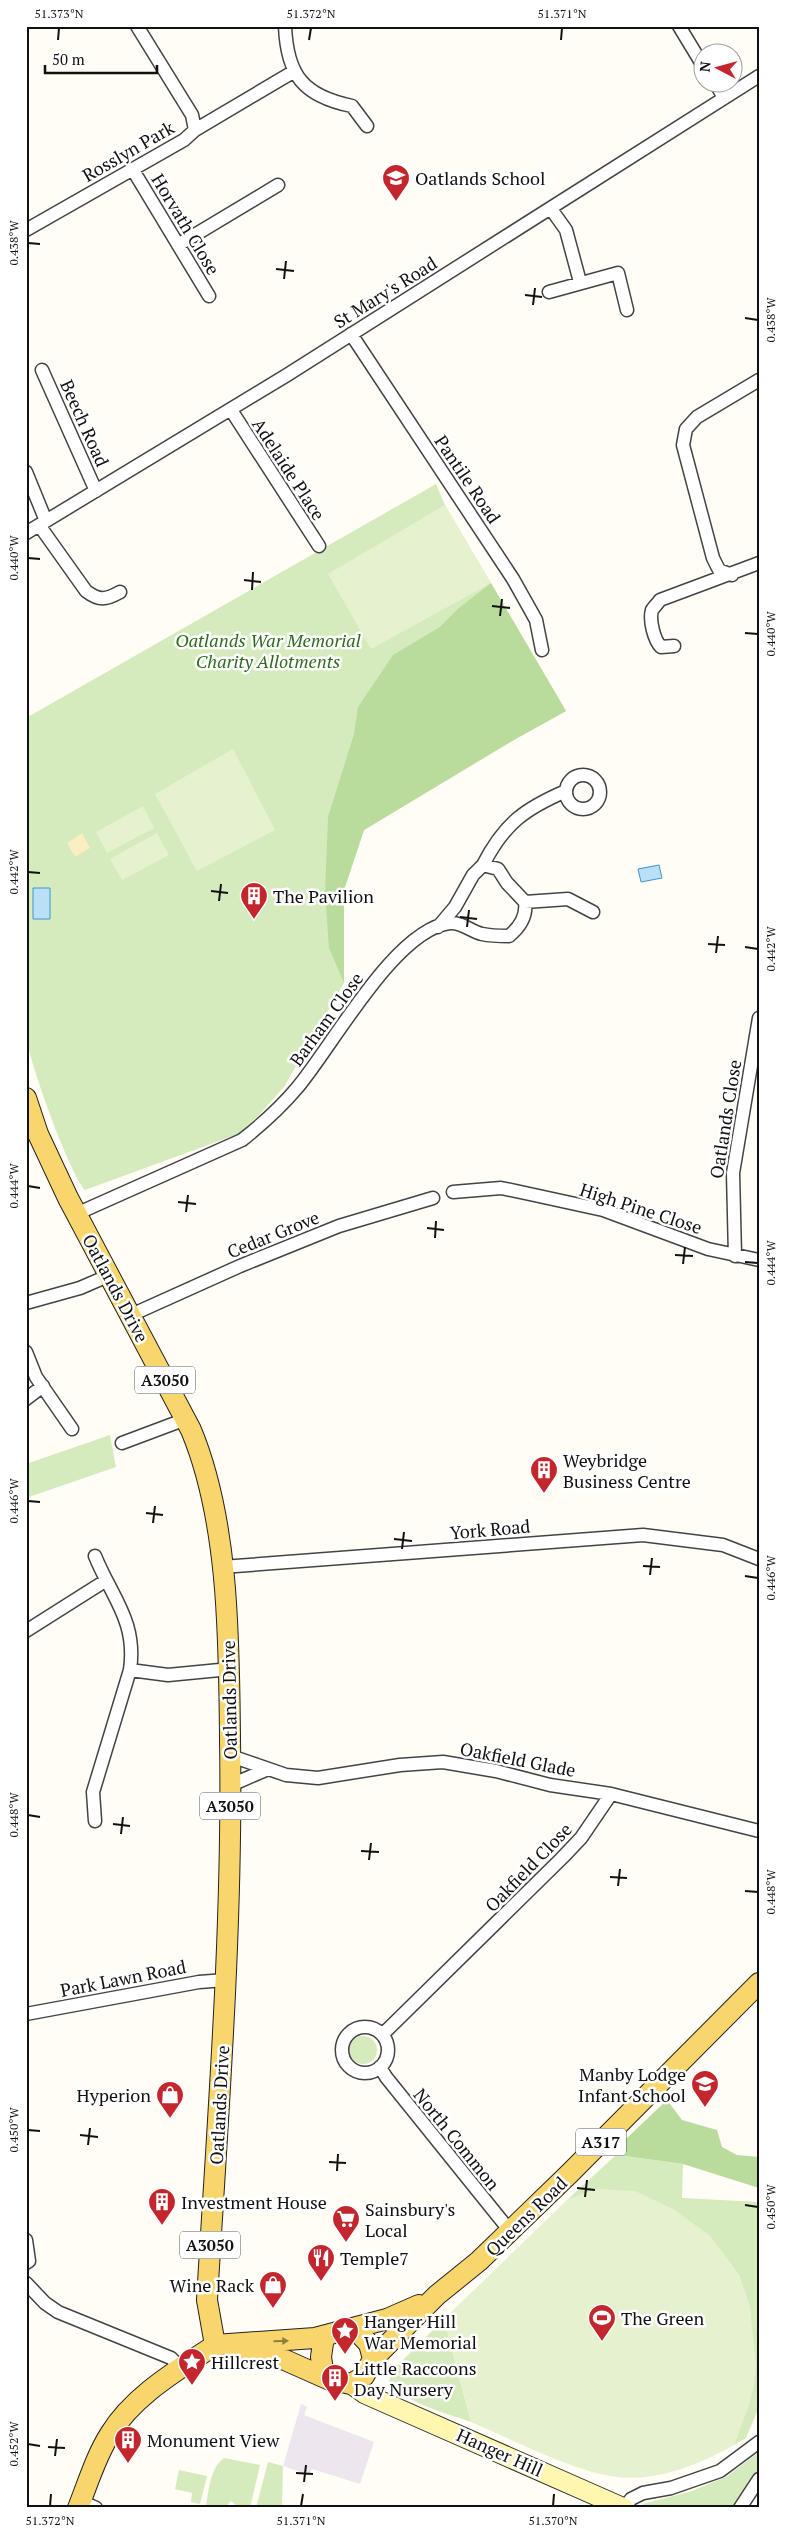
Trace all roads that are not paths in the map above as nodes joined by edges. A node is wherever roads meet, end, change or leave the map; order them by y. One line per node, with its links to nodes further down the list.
1 (137, 26): 10 (street, Rosslyn Park)
2 (285, 26): 5 (street)
3 (678, 26): 4 (street)
4 (692, 48)
5 (293, 72): 9 (street); 10 (street)
6 (759, 76): 8 (street, St Mary's Road)
7 (720, 92): 8 (street)
8 (724, 98): 13 (street, St Mary's Road)
9 (367, 126)
10 (195, 130): 11 (street, Rosslyn Park)
11 (133, 170): 14 (street, Rosslyn Park); 15 (street, Horvath Close)
12 (278, 185): 15 (street)
13 (551, 209): 16 (street); 20 (street, St Mary's Road)
14 (26, 230)
15 (178, 245): 18 (street, Horvath Close)
16 (580, 282): 17 (street); 19 (street)
17 (549, 292)
18 (209, 296)
19 (627, 310)
20 (351, 334): 23 (street, St Mary's Road); 33 (street, Pantile Road)
21 (42, 370): 25 (street, Beech Road)
22 (759, 380): 30 (street)
23 (230, 410): 25 (street, St Mary's Road); 28 (street, Adelaide Place)
24 (26, 472): 26 (street)
25 (96, 491): 26 (street, St Mary's Road)
26 (42, 523): 27 (street, St Mary's Road); 31 (street)
27 (26, 533)
28 (319, 546)
29 (759, 563): 30 (street)
30 (732, 575): 32 (street)
31 (120, 592)
32 (674, 646)
33 (542, 650)
34 (566, 791): 35 (street)
35 (483, 865): 36 (street); 38 (street)
36 (525, 902): 37 (street); 38 (street, Barham Close)
37 (593, 912)
38 (438, 927): 43 (street, Barham Close)
39 (759, 1018): 44 (street, Oatlands Close)
40 (26, 1098): 43 (main road, Oatlands Drive / A3050)
41 (452, 1192): 44 (street, High Pine Close)
42 (433, 1198): 48 (street, Cedar Grove)
43 (76, 1214): 46 (main road, Oatlands Drive / A3050)
44 (735, 1256): 45 (street, High Pine Close)
45 (759, 1260)
46 (110, 1274): 47 (street); 48 (main road, Oatlands Drive / A3050)
47 (26, 1303)
48 (131, 1315): 52 (main road, Oatlands Drive / A3050)
49 (26, 1352): 50 (street)
50 (43, 1386): 51 (street); 53 (street)
51 (26, 1399)
52 (186, 1419): 54 (street); 57 (main road, Oatlands Drive / A3050)
53 (72, 1429)
54 (122, 1442)
55 (95, 1556): 58 (street)
56 (759, 1559): 57 (street, York Road)
57 (222, 1568): 60 (main road, Oatlands Drive / A3050)
58 (105, 1581): 59 (street); 61 (street)
59 (26, 1631)
60 (230, 1669): 61 (street); 62 (main road, Oatlands Drive / A3050)
61 (130, 1670): 66 (street)
62 (231, 1756): 63 (street, Oakfield Glade); 64 (main road, Oatlands Drive / A3050)
63 (268, 1769): 64 (street); 65 (street, Oakfield Glade)
64 (231, 1785): 68 (main road, Oatlands Drive / A3050)
65 (611, 1794): 67 (street, Oakfield Glade); 71 (street, Oakfield Close)
66 (96, 1821)
67 (759, 1831)
68 (226, 1980): 70 (street, Park Lawn Road); 80 (main road, Oatlands Drive / A3050)
69 (759, 1983): 73 (main road, Queens Road / A317)
70 (26, 2014)
71 (383, 2034): 72 (street); 72 (street)
72 (380, 2067): 73 (street, North Common)
73 (510, 2231): 77 (main road, Queens Road / A317)
74 (26, 2240): 75 (street)
75 (26, 2263)
76 (26, 2283): 81 (street)
77 (437, 2296): 78 (main road, Queens Road / A317); 82 (main road, Queens Road / A317)
78 (354, 2328): 79 (main road, Queens Road / A317); 82 (main road)
79 (324, 2336): 80 (main road, Queens Road / A317, one-way to 79); 83 (main road)
80 (215, 2345): 81 (main road); 83 (main road)
81 (182, 2368): 86 (main road)
82 (363, 2373): 83 (main road); 87 (main road, Hanger Hill)
83 (324, 2378)
84 (759, 2442): 87 (street)
85 (759, 2479): 88 (street)
86 (85, 2506)
87 (624, 2508)
88 (740, 2508)

